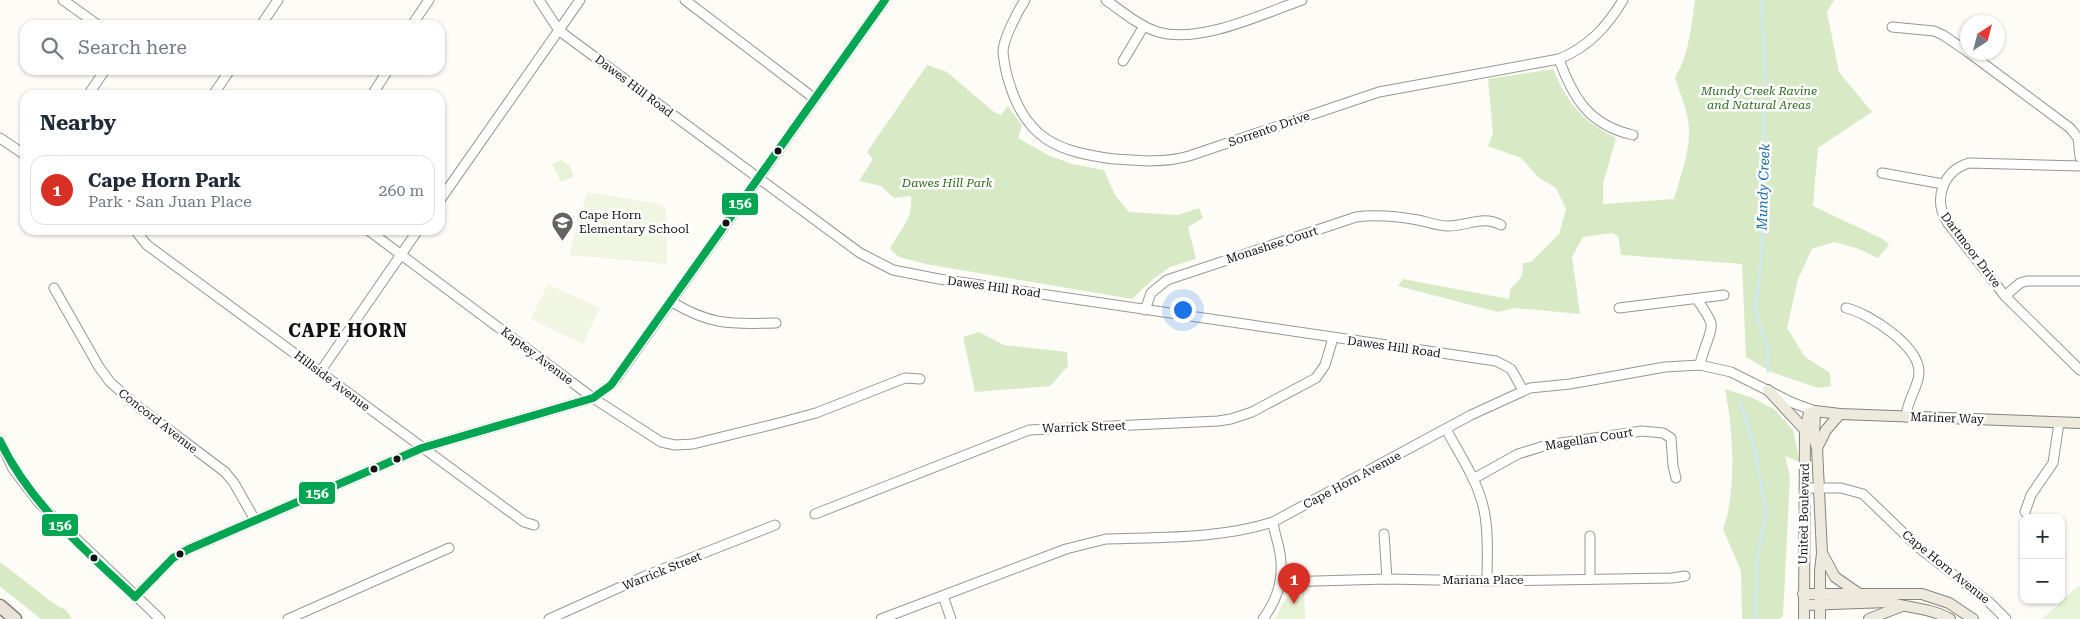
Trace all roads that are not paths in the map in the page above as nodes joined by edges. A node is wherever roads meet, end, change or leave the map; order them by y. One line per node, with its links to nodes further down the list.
1 (63, 0): 12 (street)
2 (277, 0): 13 (street)
3 (429, 0): 14 (street)
4 (540, 0): 17 (street, Dawes Hill Road)
5 (580, 0): 17 (street)
6 (686, 0): 28 (street)
7 (885, 0): 28 (street)
8 (1025, 0): 19 (street, Sorrento Drive)
9 (1106, 0): 15 (street)
10 (1302, 0): 15 (street)
11 (1623, 0): 19 (street, Sorrento Drive)
12 (91, 20)
13 (264, 20)
14 (415, 20)
15 (1144, 26): 21 (street)
16 (1892, 27): 18 (street)
17 (558, 29): 35 (street, Dawes Hill Road); 37 (street)
18 (1960, 47)
19 (1559, 59): 29 (street)
20 (1979, 60): 32 (street)
21 (1123, 61)
22 (102, 75): 25 (street)
23 (227, 75): 26 (street)
24 (385, 75): 27 (street)
25 (91, 90)
26 (216, 90)
27 (375, 90)
28 (815, 99): 35 (street)
29 (1632, 135)
30 (0, 138): 31 (street)
31 (20, 152)
32 (2080, 157)
33 (2080, 166): 36 (street)
34 (1882, 173): 36 (street)
35 (758, 179): 48 (street); 51 (street, Dawes Hill Road)
36 (1943, 184): 46 (street, Dartmoor Drive)
37 (445, 193)
38 (1501, 225): 51 (street, Monashee Court)
39 (140, 235): 56 (street, Hillside Avenue)
40 (375, 235): 42 (street, Kaptey Avenue)
41 (414, 235): 42 (street)
42 (401, 254): 56 (street); 60 (street, Kaptey Avenue)
43 (2080, 282): 46 (street)
44 (54, 288): 77 (street, Concord Avenue)
45 (1724, 295): 47 (street)
46 (2005, 296): 55 (street, Dartmoor Drive)
47 (1697, 299): 49 (street); 54 (street)
48 (672, 302): 52 (street); 60 (street)
49 (1619, 308)
50 (1846, 308): 63 (street)
51 (1145, 310): 53 (street, Dawes Hill Road)
52 (776, 322)
53 (1333, 338): 58 (street, Dawes Hill Road); 76 (street, Warrick Street)
54 (1700, 365): 58 (street, Cape Horn Avenue); 59 (street, Cape Horn Avenue)
55 (2080, 370)
56 (320, 372): 69 (street, Hillside Avenue)
57 (920, 379): 60 (street, Kaptey Avenue)
58 (1523, 390): 66 (street, Cape Horn Avenue)
59 (1768, 390): 61 (street, Cape Horn Avenue); 67 (main road)
60 (593, 398): 69 (street)
61 (1812, 410): 62 (main road, Mariner Way); 67 (main road, United Boulevard); 70 (main road, United Boulevard)
62 (1840, 414): 63 (main road, Mariner Way); 70 (main road)
63 (1906, 417): 64 (main road, Mariner Way)
64 (2059, 423): 65 (main road, Mariner Way); 75 (street)
65 (2080, 424)
66 (1446, 429): 72 (street); 78 (street, Cape Horn Avenue)
67 (1806, 430): 73 (main road, United Boulevard)
68 (0, 441): 91 (street)
69 (422, 448): 77 (street); 79 (street, Hillside Avenue)
70 (1818, 448): 74 (main road, United Boulevard)
71 (1676, 478): 72 (street, Magellan Court)
72 (1473, 479): 88 (street)
73 (1805, 488): 74 (street, Cape Horn Avenue); 94 (main road, United Boulevard)
74 (1820, 488): 84 (main road, United Boulevard); 109 (street, Cape Horn Avenue)
75 (2025, 512)
76 (815, 514)
77 (255, 520): 91 (street)
78 (1273, 522): 89 (street); 92 (street, Cape Horn Avenue)
79 (534, 525)
80 (775, 525): 100 (street, Warrick Street)
81 (1384, 534): 86 (street)
82 (1590, 536): 87 (street)
83 (449, 548): 99 (street)
84 (1822, 553): 90 (main road); 93 (main road, United Boulevard)
85 (1685, 576): 87 (street, Mariana Place)
86 (1387, 579): 88 (street, Mariana Place); 89 (street, Mariana Place)
87 (1590, 579): 88 (street, Mariana Place)
88 (1487, 581)
89 (1281, 582): 103 (street)
90 (1859, 593): 93 (main road); 108 (main road)
91 (135, 596): 98 (street)
92 (942, 596): 101 (street, Cape Horn Avenue); 102 (street)
93 (1820, 599): 94 (main road); 96 (main road); 105 (main road, United Boulevard)
94 (1803, 600): 104 (main road, United Boulevard)
95 (0, 606): 97 (highway)
96 (1902, 606): 106 (main road); 107 (main road)
97 (14, 619)
98 (160, 619)
99 (288, 619)
100 (549, 619)
101 (881, 619)
102 (951, 619)
103 (1263, 619)
104 (1804, 619)
105 (1820, 619)
106 (1869, 619)
107 (1950, 619)
108 (1973, 619)
109 (2006, 619)

